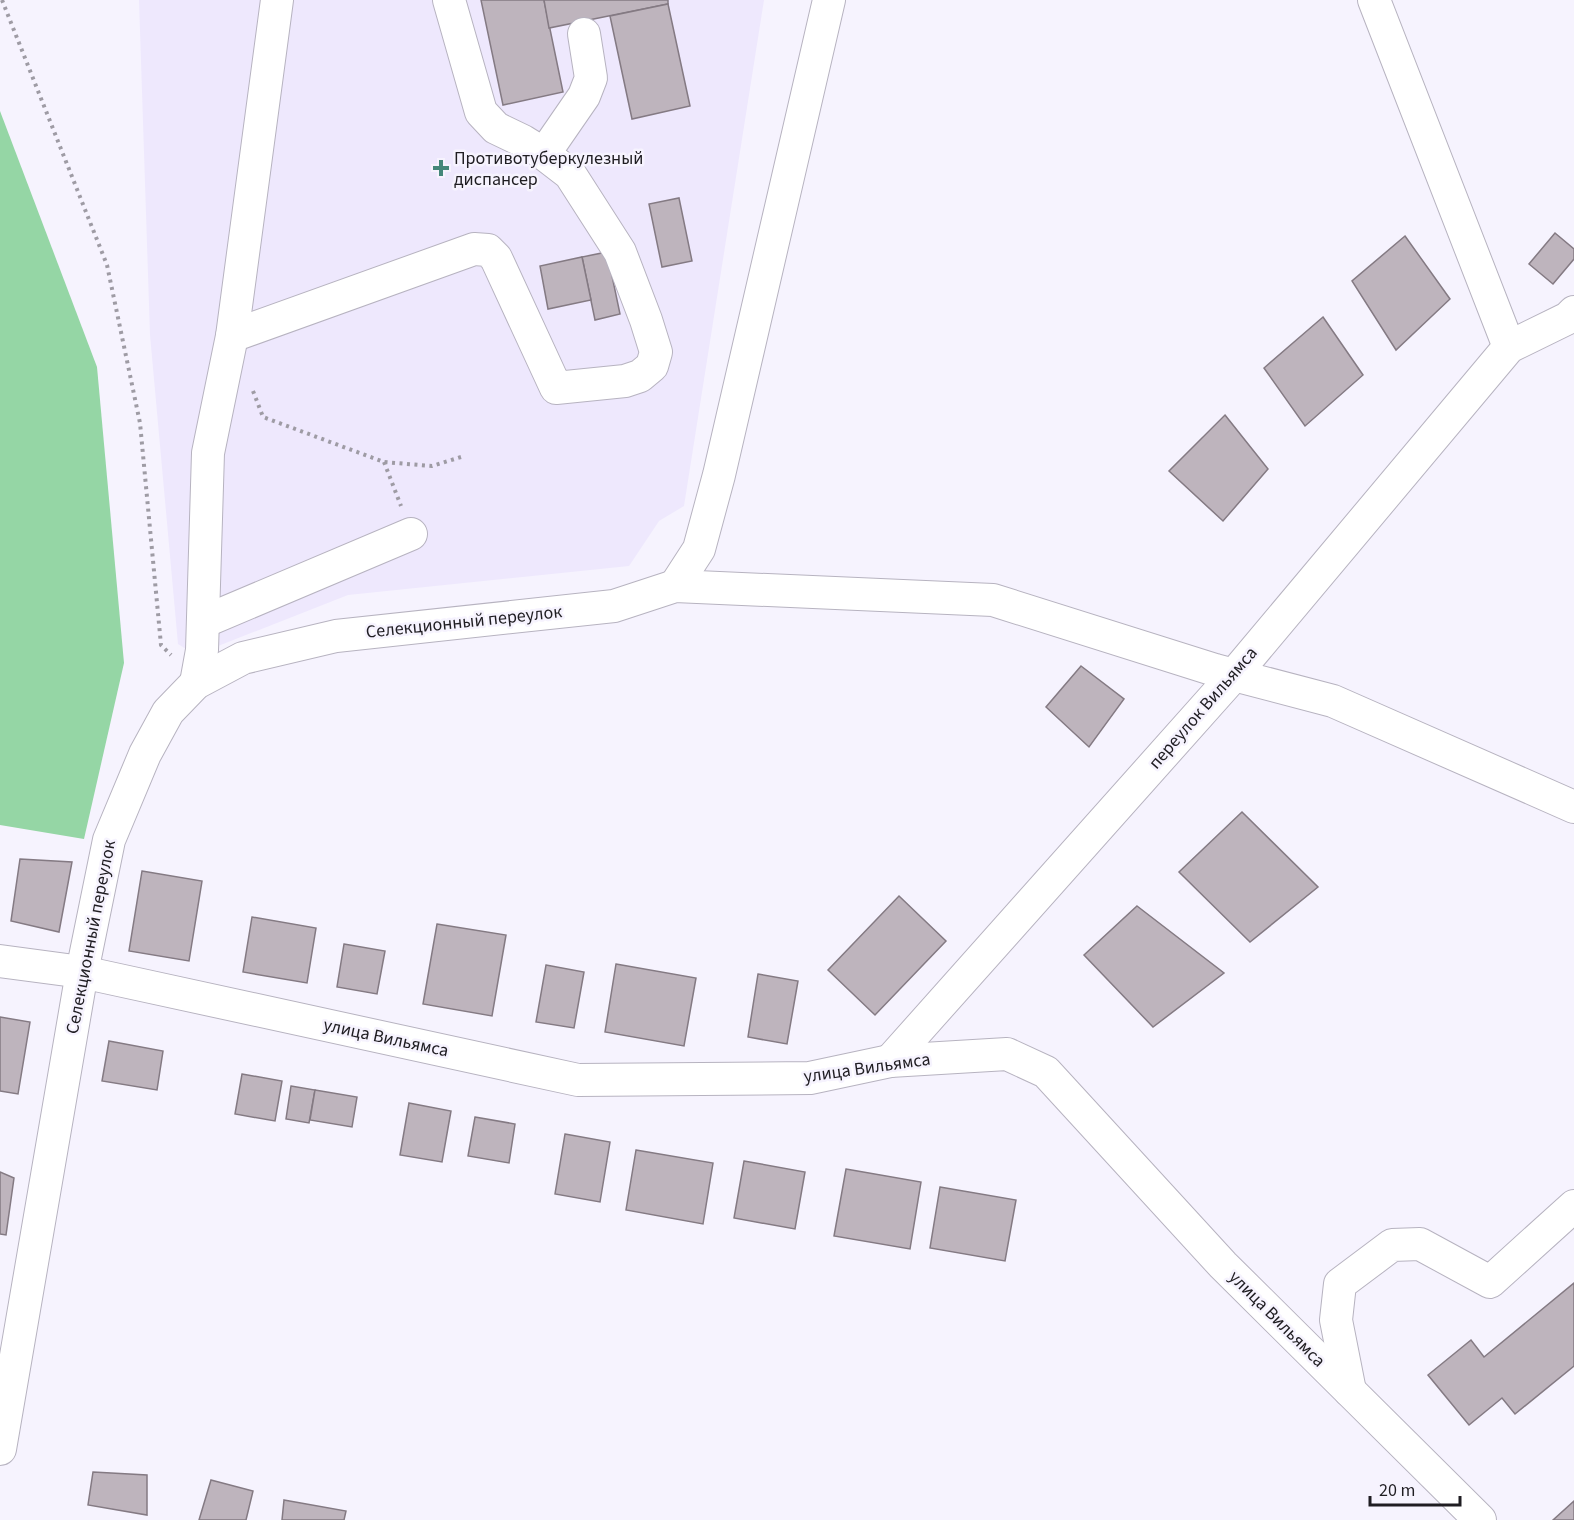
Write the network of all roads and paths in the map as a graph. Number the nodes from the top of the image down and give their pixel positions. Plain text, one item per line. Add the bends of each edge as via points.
1 (2, 0) edge
2 (277, 0) edge
3 (449, 0) edge
4 (829, 0) edge
5 (1374, 0) edge
6 (584, 34) dead end
7 (544, 154) junction
8 (1574, 312) edge
9 (232, 336) junction
10 (1509, 347) junction
11 (251, 387) dead end
12 (461, 457) dead end
13 (384, 462) junction
14 (411, 534) joint
15 (675, 586) junction
16 (203, 622) junction
17 (1234, 675) junction
18 (196, 682) junction
19 (1574, 807) edge
20 (0, 961) edge
21 (82, 972) junction
22 (890, 1061) junction
23 (1574, 1206) edge
24 (1350, 1391) junction
25 (0, 1449) edge
26 (1480, 1520) edge

1 - 18 path via 107,265 140,423 161,645
2 - 9 street
3 - 7 street via 481,112 496,128
4 - 15 street via 716,486 699,549
5 - 10 street
6 - 7 street via 591,78 584,96
7 - 9 street via 570,174 620,252 656,352 652,366 640,376 556,388 496,258 488,250 474,249
8 - 10 street
9 - 16 street via 208,453
10 - 17 street, переулок Вильямса
11 - 13 path via 263,417
12 - 13 path via 432,466
13 - 14 path
14 - 16 street
15 - 17 street via 993,600
15 - 18 street, Селекционный переулок via 614,606 336,636 243,658
16 - 18 street
17 - 19 street via 1333,701
17 - 22 street, переулок Вильямса
18 - 21 street, Селекционный переулок via 168,712 145,753 109,840
20 - 21 street, улица Вильямса
21 - 22 street, улица Вильямса via 578,1080 810,1078
21 - 25 street, Селекционный переулок
22 - 24 street, улица Вильямса via 1007,1054 1046,1072 1224,1265
23 - 24 street via 1490,1282 1420,1244 1392,1245 1340,1284 1336,1320
24 - 26 street, улица Вильямса

